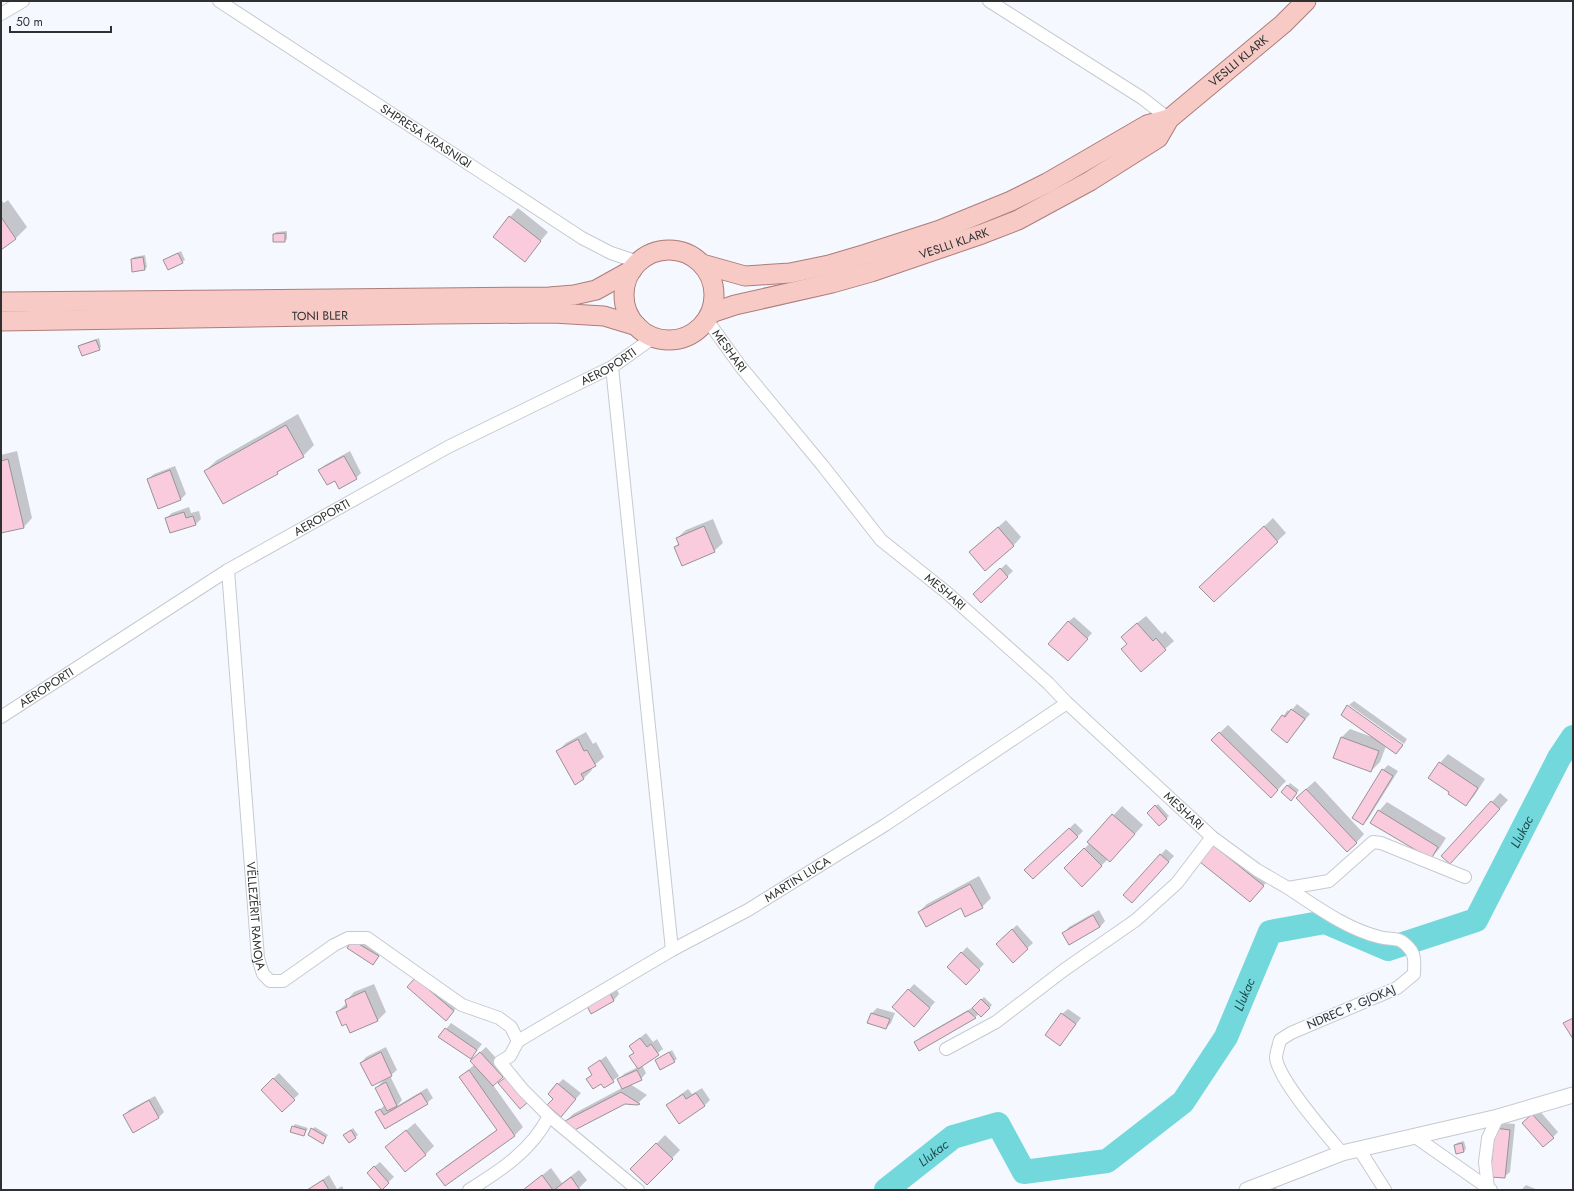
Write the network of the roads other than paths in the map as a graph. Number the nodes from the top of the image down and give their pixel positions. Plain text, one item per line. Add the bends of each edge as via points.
1 (23, 1) edge
2 (219, 1) edge
3 (989, 1) edge
4 (1306, 1) edge
5 (1, 14) edge
6 (1169, 119) junction
7 (702, 264) junction
8 (635, 266) junction
9 (1, 302) edge
10 (709, 316) junction
11 (1, 321) edge
12 (637, 326) junction
13 (654, 337) junction
14 (612, 367) junction
15 (228, 570) junction
16 (1067, 703) junction
17 (1, 716) edge
18 (1212, 837) junction
19 (1465, 877) dead end
20 (1288, 888) junction
21 (672, 950) junction
22 (518, 1041) junction
23 (946, 1049) dead end
24 (1573, 1095) edge
25 (549, 1116) junction
26 (1498, 1117) junction
27 (1414, 1136) junction
28 (1359, 1149) junction
29 (1342, 1153) junction
30 (1490, 1189) edge
31 (469, 1190) edge
32 (638, 1190) edge
33 (1247, 1190) edge
34 (1385, 1190) edge

1 - 5 street
2 - 8 street, SHPRESA KRASNIQI via 582,238
3 - 6 street via 1142,98
4 - 6 main road, VESLLI KLARK via 1283,24
6 - 7 main road, VESLLI KLARK via 1147,125 1047,184 1011,201 940,230 866,254 790,273 745,276
6 - 10 main road, VESLLI KLARK via 1158,138 1090,181 1018,220 871,272 734,305
7 - 8 main road via 685,253 665,250 646,256
7 - 10 main road via 712,281 714,291
8 - 9 main road, TONI BLER via 596,290 574,295
8 - 12 main road via 627,279 625,299 627,309
10 - 13 main road via 683,338 669,340
10 - 16 street, MESHARI via 741,367 882,540 946,592
11 - 12 main road, TONI BLER via 553,313 604,316
12 - 13 main road
13 - 14 street, AEROPORTI
14 - 15 street, AEROPORTI via 448,447
14 - 21 street
15 - 17 street, AEROPORTI
15 - 22 street, VËLLEZËRIT RAMOJA via 258,958 264,974 270,981 283,981 334,945 348,938 366,938 462,1005 499,1018 511,1027
16 - 18 street, MESHARI
16 - 21 street, MARTIN LUCA via 878,829 748,910
18 - 20 street, MESHARI via 1257,870
18 - 23 street, MESHARI via 1177,883 1136,920 996,1022
19 - 20 street via 1373,842 1329,881
20 - 29 street, NDREC P. GJOKAJ via 1358,930 1381,938 1399,939 1411,949 1415,960 1414,974 1397,988 1280,1040 1276,1058 1284,1077
21 - 22 street, MARTIN LUCA
22 - 25 street via 510,1056 500,1062
24 - 26 street
25 - 31 street via 534,1141 495,1174
25 - 32 street
26 - 27 street
26 - 30 street via 1488,1138 1485,1162
27 - 28 street
27 - 30 street
28 - 29 street
28 - 34 street
29 - 33 street

